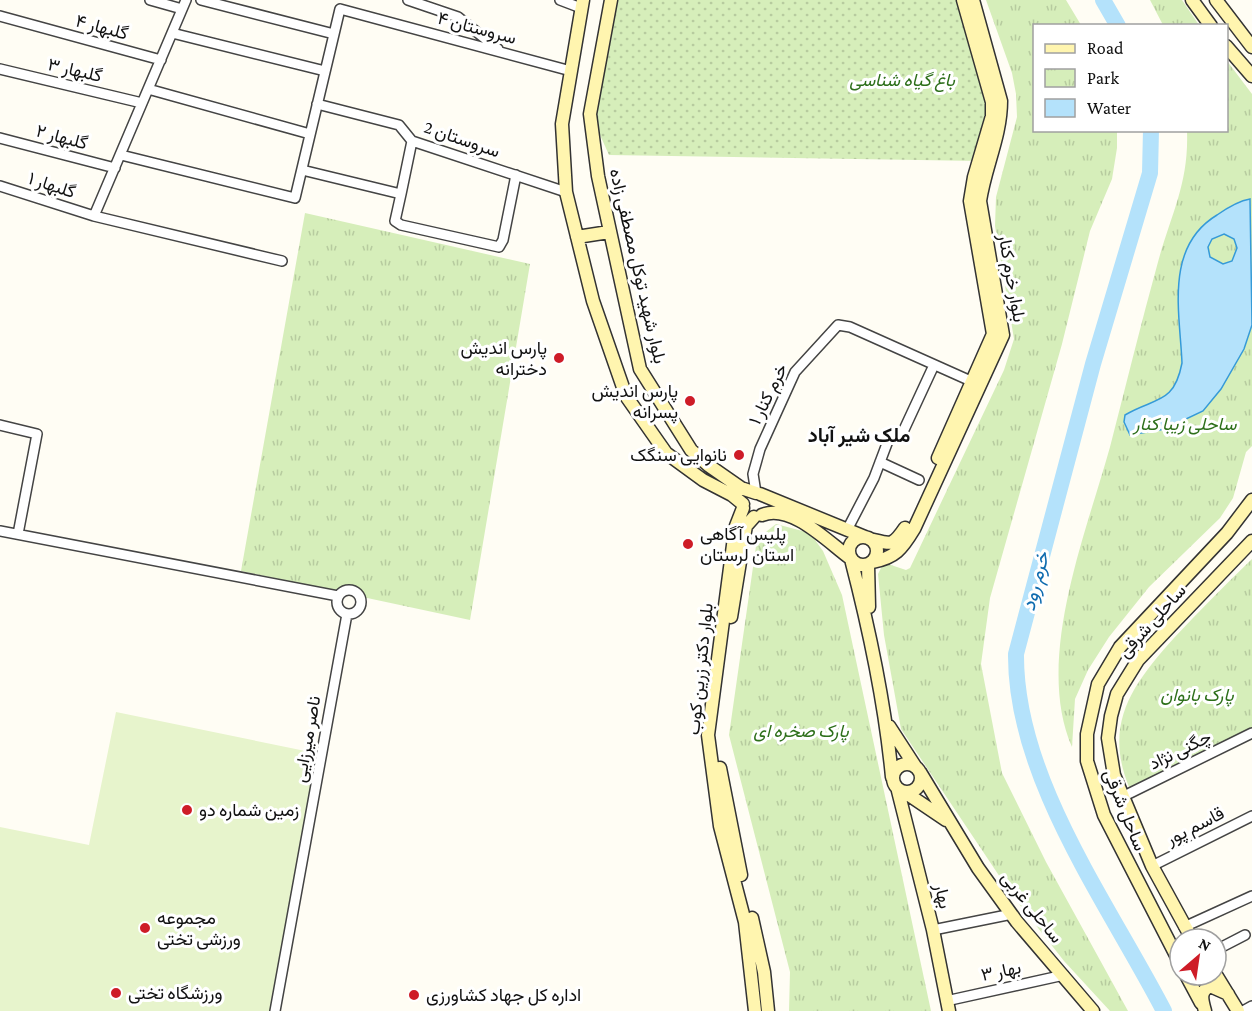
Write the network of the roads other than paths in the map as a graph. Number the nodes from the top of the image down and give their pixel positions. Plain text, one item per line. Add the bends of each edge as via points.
1 (150, 0) edge
2 (201, 0) edge
3 (408, 0) edge
4 (560, 0) edge
5 (610, 0) edge
6 (963, 0) edge
7 (973, 0) edge
8 (1192, 0) edge
9 (1216, 0) edge
10 (184, 4) edge
11 (582, 4) edge
12 (0, 16) edge
13 (1210, 24) edge
14 (172, 33) junction
15 (334, 34) junction
16 (1228, 47) edge
17 (1252, 47) edge
18 (502, 52) junction
19 (161, 60) junction
20 (0, 69) edge
21 (571, 70) junction
22 (325, 71) junction
23 (1252, 76) edge
24 (148, 89) junction
25 (142, 103) junction
26 (317, 104) junction
27 (310, 134) junction
28 (0, 138) edge
29 (412, 141) junction
30 (121, 155) junction
31 (116, 168) junction
32 (302, 170) junction
33 (516, 175) junction
34 (0, 186) edge
35 (566, 192) junction
36 (401, 194) junction
37 (94, 216) junction
38 (609, 232) junction
39 (578, 237) junction
40 (282, 261) dead end
41 (934, 365) junction
42 (973, 382) junction
43 (0, 425) edge
44 (880, 462) junction
45 (919, 480) dead end
46 (758, 494) junction
47 (1252, 500) edge
48 (743, 506) junction
49 (758, 516) junction
50 (847, 530) junction
51 (0, 531) edge
52 (18, 534) junction
53 (867, 538) junction
54 (1252, 541) edge
55 (851, 559) junction
56 (870, 564) junction
57 (338, 596) junction
58 (347, 614) junction
59 (869, 629) junction
60 (888, 725) junction
61 (1252, 733) edge
62 (918, 769) junction
63 (892, 777) junction
64 (902, 792) junction
65 (1122, 797) junction
66 (936, 813) junction
67 (1252, 816) edge
68 (950, 822) junction
69 (909, 826) junction
70 (1152, 866) junction
71 (1252, 896) edge
72 (1012, 914) junction
73 (1184, 927) joint
74 (933, 930) junction
75 (1245, 935) dead end
76 (1168, 940) edge
77 (1228, 944) edge
78 (1064, 975) junction
79 (1194, 987) edge
80 (1224, 987) edge
81 (1228, 994) junction
82 (947, 1006) edge
83 (1252, 1006) edge
84 (275, 1011) edge
85 (755, 1011) edge
86 (768, 1011) edge
87 (1093, 1011) edge
88 (1205, 1011) edge
89 (1238, 1011) edge
90 (1244, 1011) edge

1 - 10 street
2 - 15 street
3 - 18 street via 458,17
4 - 11 street
5 - 38 main road, بلوار شهید توکل مصطفی زاده via 590,114
6 - 42 main road, بلوار خرم کنار via 992,102 992,117 970,201 993,334
7 - 56 main road, بلوار خرم کنار via 1001,101 1001,118 980,201 1003,335 914,529 898,554
8 - 13 main road
9 - 17 main road
10 - 14 street
11 - 21 main road
12 - 19 street, گلبهار ۴
14 - 19 street
14 - 22 street
15 - 18 street, سروستان ۴ via 340,9
15 - 22 street
16 - 23 main road
18 - 21 street, سروستان ۴
19 - 24 street
20 - 25 street, ۳ گلبهار
21 - 35 main road via 562,124
22 - 26 street
24 - 25 street
24 - 27 street
25 - 30 street
26 - 27 street
26 - 29 street, سروستان 2 via 399,125
27 - 32 street
28 - 31 street, گلبهار ۲
29 - 33 street, سروستان 2
29 - 36 street
30 - 31 street
30 - 32 street via 295,198
31 - 37 street
32 - 36 street
33 - 35 street, سروستان 2
33 - 36 street via 499,247 401,225 395,221
34 - 37 street, گلبهار ۱
35 - 39 main road
37 - 40 street, گلبهار ۱
38 - 39 main road
38 - 46 main road, بلوار شهید توکل مصطفی زاده via 640,369 691,450 741,488
39 - 48 main road via 593,301 626,396 666,453
41 - 42 street, خرم کنار ۱
41 - 44 street via 902,434 891,433
41 - 46 street, خرم کنار ۱ via 838,325 795,372 760,449 753,474
42 - 53 main road, بلوار خرم کنار via 908,525 890,544
43 - 52 street via 37,434
44 - 45 street
44 - 50 street
46 - 48 main road via 746,497
46 - 49 main road via 767,504
46 - 50 main road, بلوار شهید توکل مصطفی زاده
47 - 76 main road, ساحل شرقی via 1227,533 1120,647 1098,684 1087,734 1087,761 1104,815
48 - 49 main road via 747,515
48 - 85 main road, بلوار دکتر زرین کوب via 733,545 708,735 720,826 745,922
49 - 55 main road via 776,512 794,517
49 - 86 main road, بلوار دکتر زرین کوب via 746,526 716,732 733,841 764,972
50 - 53 main road, بلوار شهید توکل مصطفی زاده
51 - 52 street
52 - 57 street
53 - 55 main road via 852,542
53 - 56 main road via 877,550
54 - 65 main road, ساحلی شرقی via 1125,677 1111,716 1108,738 1113,775
55 - 56 main road via 859,565
55 - 59 main road
56 - 59 main road
57 - 58 street via 338,607
57 - 58 street via 348,589 359,595 360,606
58 - 84 street, ناصر میرزایی
59 - 60 main road
60 - 62 main road, ساحلی غربی
60 - 63 main road
61 - 65 street, چگنی نژاد
62 - 63 main road via 900,765
62 - 64 main road via 919,787
62 - 68 main road, ساحلی غربی
63 - 64 main road
64 - 66 main road
64 - 69 main road, بهار
65 - 70 main road, ساحلی شرقی
66 - 68 main road
66 - 69 main road via 917,812
67 - 70 street, قاسم پور
68 - 72 main road, ساحلی غربی
69 - 74 main road, بهار
70 - 73 main road, ساحلی شرقی
71 - 73 street
72 - 74 street
72 - 78 main road, ساحلی غربی
74 - 82 main road, بهار
75 - 77 street
78 - 82 street, بهار ۳
78 - 87 main road, ساحلی غربی
79 - 88 main road
80 - 81 main road
81 - 88 main road via 1219,987 1205,989
81 - 89 main road
83 - 90 street

